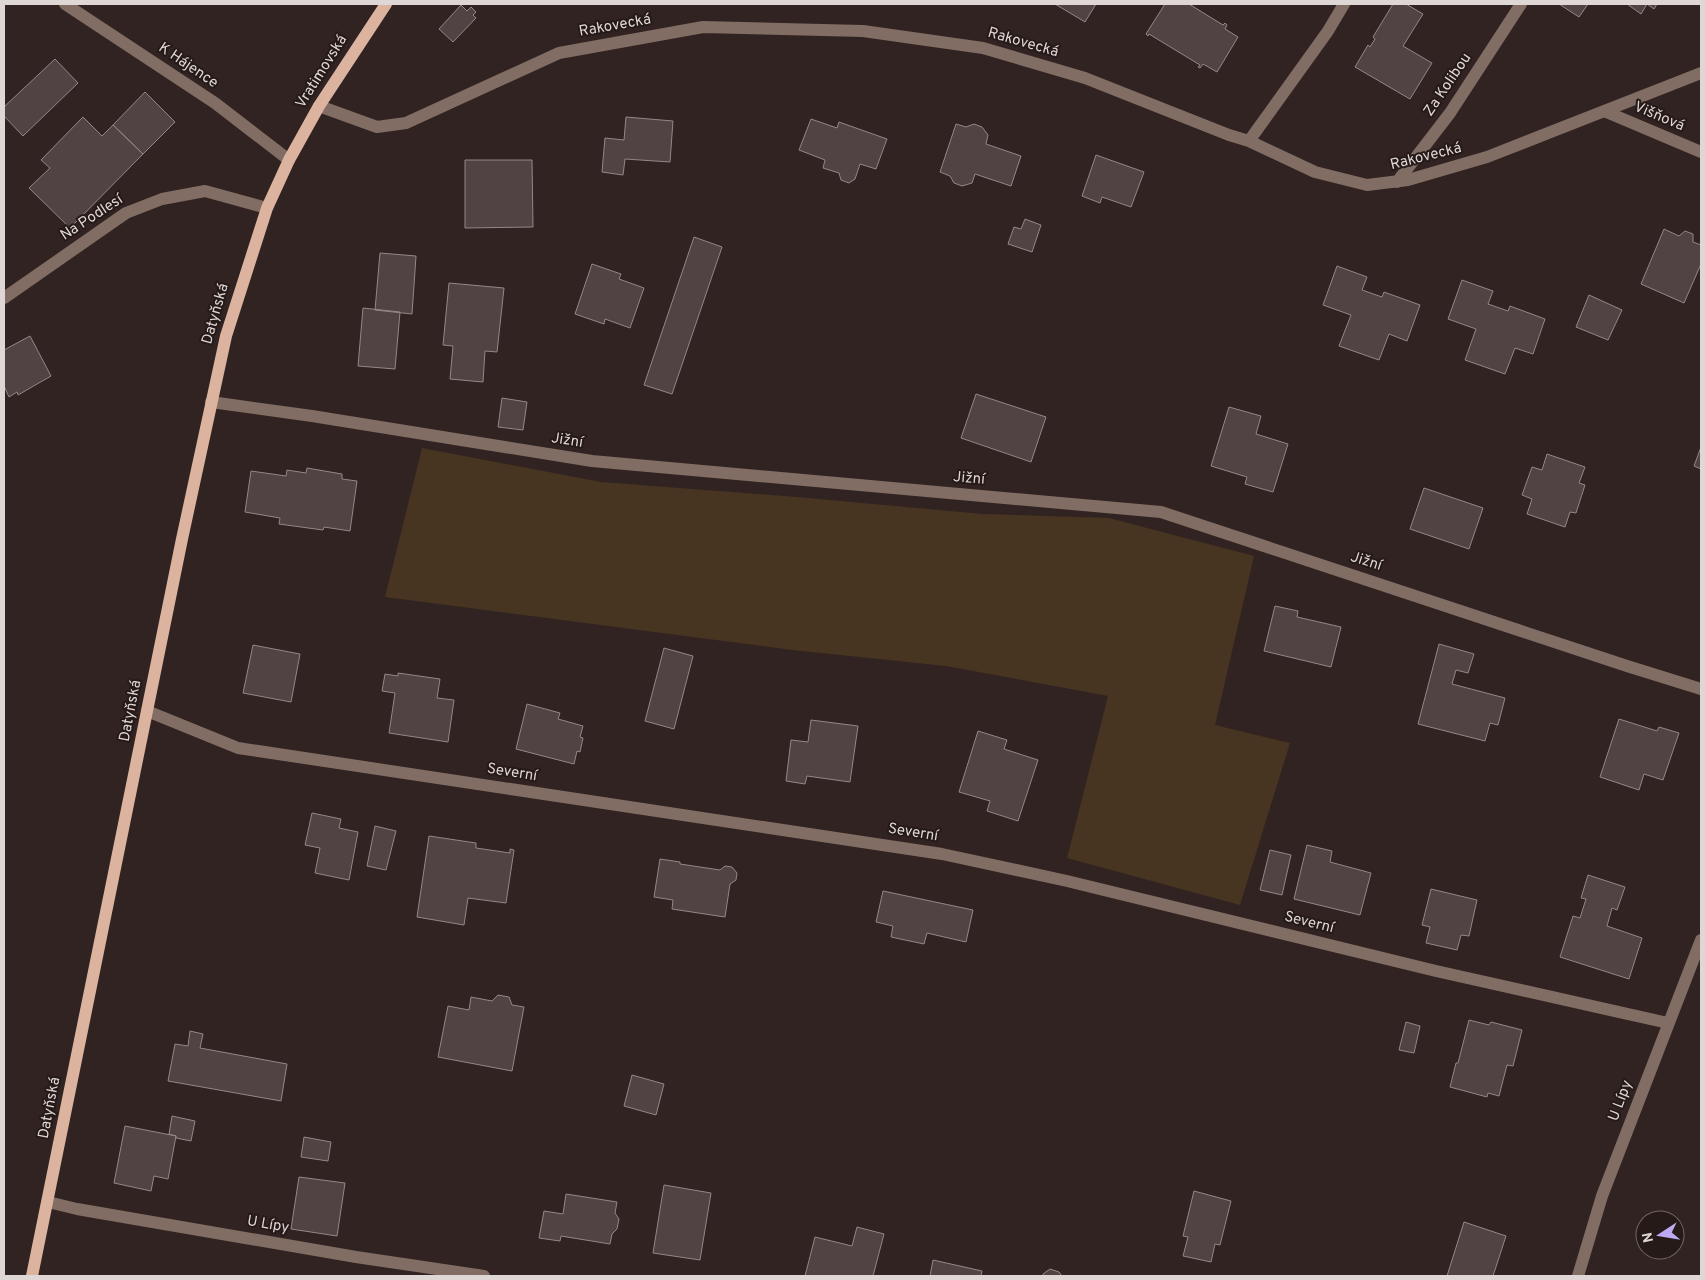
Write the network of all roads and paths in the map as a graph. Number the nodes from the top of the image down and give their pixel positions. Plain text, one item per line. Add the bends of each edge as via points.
1 (65, 4) edge
2 (386, 4) edge
3 (1344, 4) edge
4 (1522, 4) edge
5 (1701, 74) edge
6 (319, 106) junction
7 (1604, 111) junction
8 (1250, 140) junction
9 (1701, 152) edge
10 (289, 160) junction
11 (1397, 182) junction
12 (267, 208) junction
13 (4, 298) edge
14 (211, 402) junction
15 (1701, 689) edge
16 (147, 711) junction
17 (1701, 940) edge
18 (1668, 1022) junction
19 (48, 1202) junction
20 (32, 1276) edge
21 (484, 1276) edge
22 (1578, 1276) edge

1 - 10 street, K Hájence via 215,104
2 - 6 main road, Vratimovská
3 - 8 street
4 - 11 street, Za Kolibou via 1450,113
5 - 7 street, Rakovecká
6 - 8 street, Rakovecká via 377,127 406,123 560,53 703,27 863,31 983,48 1085,78 1229,136
6 - 10 main road, Vratimovská
7 - 9 street, Višňová
7 - 11 street, Rakovecká via 1487,158
8 - 11 street, Rakovecká via 1315,172 1367,185
10 - 12 main road, Datyňská
12 - 13 street, Na Podlesí via 205,192 162,198 126,213
12 - 14 main road, Datyňská via 226,336
14 - 15 street, Jižní via 592,462 1161,512
14 - 16 main road, Datyňská
16 - 18 street, Severní via 238,748 942,854 1436,971
16 - 19 main road, Datyňská
17 - 18 street, U Lípy
18 - 22 street, U Lípy via 1602,1196
19 - 20 main road, Datyňská
19 - 21 street, U Lípy via 337,1254

